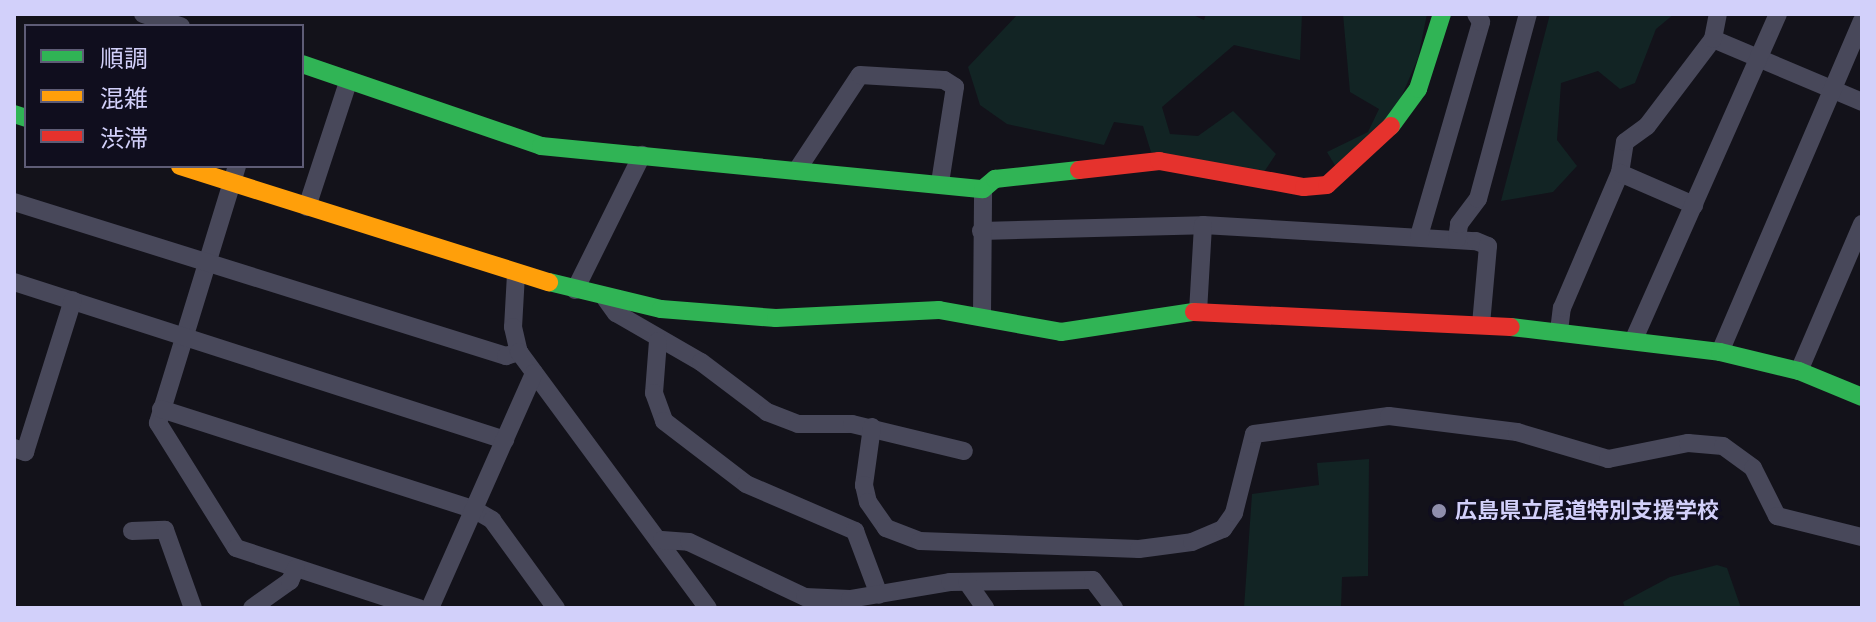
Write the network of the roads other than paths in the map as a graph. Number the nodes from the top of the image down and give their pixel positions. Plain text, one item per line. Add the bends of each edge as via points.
1 (143, 14) edge
2 (1442, 14) edge
3 (1476, 14) edge
4 (1528, 14) edge
5 (1718, 14) edge
6 (1778, 14) edge
7 (1862, 21) edge
8 (175, 24) edge
9 (1713, 39) junction
10 (1758, 58) junction
11 (304, 65) edge
12 (348, 82) junction
13 (1832, 89) junction
14 (1862, 102) edge
15 (642, 155) junction
16 (799, 167) junction
17 (194, 168) edge
18 (1620, 173) junction
19 (234, 174) edge
20 (940, 183) junction
21 (983, 189) junction
22 (14, 202) edge
23 (1694, 205) junction
24 (307, 207) junction
25 (1862, 224) edge
26 (1203, 225) junction
27 (981, 231) junction
28 (1419, 236) junction
29 (1457, 239) junction
30 (209, 259) junction
31 (516, 274) junction
32 (14, 282) edge
33 (575, 290) junction
34 (605, 298) junction
35 (73, 300) junction
36 (1198, 312) junction
37 (982, 315) junction
38 (1481, 325) junction
39 (1559, 331) junction
40 (184, 334) junction
41 (1634, 339) junction
42 (658, 341) junction
43 (519, 352) junction
44 (1720, 352) junction
45 (1799, 371) junction
46 (534, 373) junction
47 (1862, 397) edge
48 (161, 409) junction
49 (872, 427) junction
50 (505, 440) junction
51 (14, 448) edge
52 (964, 451) dead end
53 (475, 510) junction
54 (132, 531) dead end
55 (1862, 537) edge
56 (662, 540) junction
57 (296, 568) junction
58 (967, 582) junction
59 (879, 595) junction
60 (853, 603) edge
61 (193, 608) edge
62 (252, 608) edge
63 (419, 608) edge
64 (430, 608) edge
65 (556, 608) edge
66 (708, 608) edge
67 (985, 608) edge
68 (1114, 608) edge

1 - 8 street
2 - 21 street via 1413,99 1378,144 1327,185 1281,187 1159,161 995,179
3 - 28 street via 1481,22
4 - 29 street via 1478,199 1459,224
5 - 9 street
6 - 10 street
7 - 13 street
9 - 10 street
9 - 18 street via 1647,126 1625,142
10 - 13 street
10 - 23 street
11 - 12 street
12 - 15 street via 541,146
12 - 24 street
13 - 14 street
13 - 44 street
15 - 16 street
15 - 33 street
16 - 20 street
16 - 20 street via 860,75 944,80 955,87
17 - 19 street
18 - 23 street
18 - 39 street via 1562,308
19 - 24 street
19 - 30 street
20 - 21 street
21 - 27 street
22 - 30 street
23 - 41 street
24 - 31 street
25 - 45 street
26 - 27 street
26 - 28 street
26 - 36 street
27 - 37 street
28 - 29 street
29 - 38 street via 1488,246
30 - 40 street
30 - 43 street via 506,356
31 - 33 street
31 - 43 street via 513,327
32 - 35 street
33 - 34 street
34 - 37 street via 763,318 939,310
34 - 42 street
35 - 40 street
35 - 51 street via 25,452
36 - 37 street via 1154,312 1061,332
36 - 38 street
38 - 39 street
39 - 41 street
40 - 48 street
40 - 50 street
41 - 44 street
42 - 49 street via 701,362 746,401 787,420
42 - 59 street via 654,393 664,421 746,484 855,531
43 - 46 street
44 - 45 street
45 - 47 street
46 - 50 street
46 - 56 street
48 - 53 street
48 - 57 street via 158,423 236,548
49 - 52 street
49 - 55 street via 864,485 868,502 886,528 920,541 1139,549 1192,542 1223,529 1234,513 1254,434 1389,416 1517,432 1608,459 1688,443 1723,446 1753,468 1777,516
50 - 53 street
53 - 64 street
53 - 65 street via 492,520
54 - 61 street via 165,530
56 - 60 street via 704,549 786,593
56 - 66 street
57 - 62 street via 290,581
57 - 63 street
58 - 59 street
58 - 67 street
58 - 68 street via 1093,580
59 - 60 street

